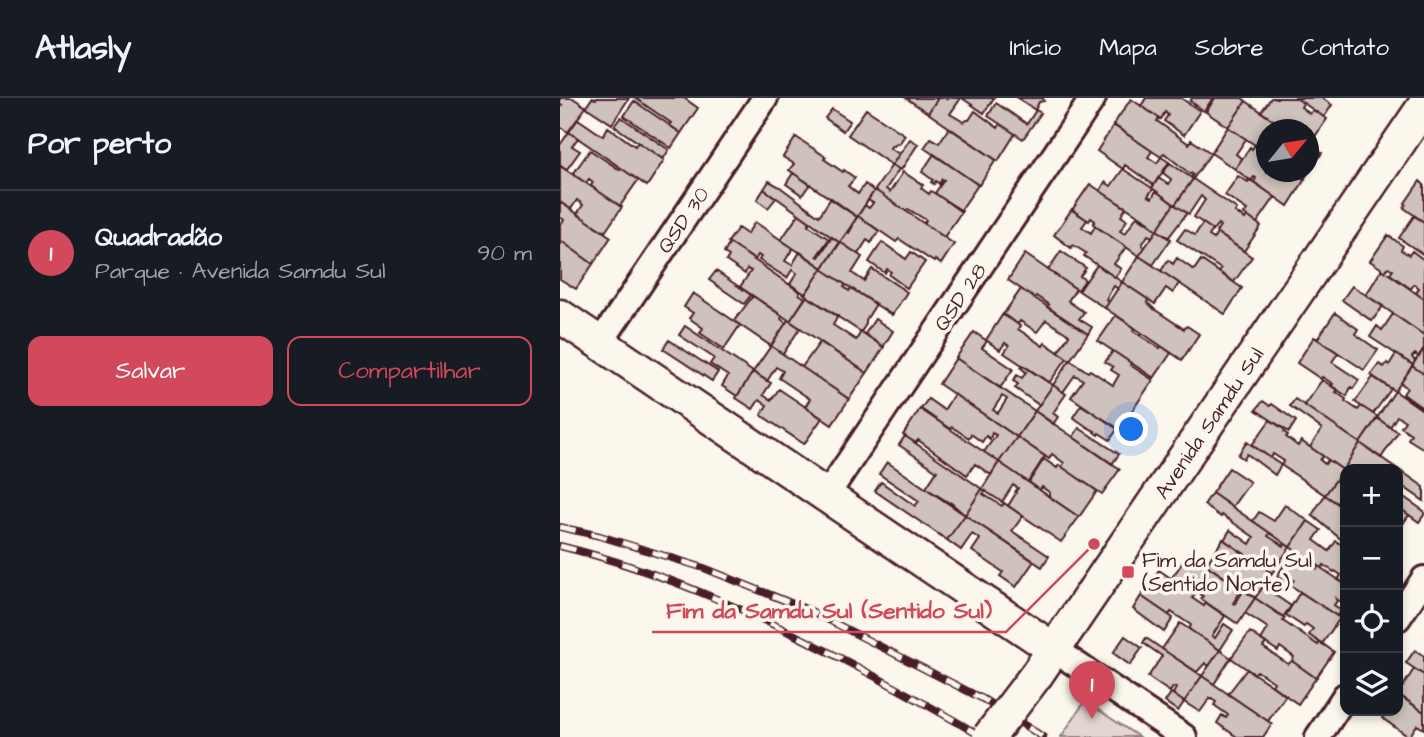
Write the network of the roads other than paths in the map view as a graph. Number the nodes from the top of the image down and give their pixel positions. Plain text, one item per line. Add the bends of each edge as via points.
1 (765, 98) edge
2 (1093, 98) edge
3 (1424, 106) edge
4 (560, 316) edge
5 (600, 343) junction
6 (826, 496) junction
7 (1424, 579) edge
8 (1403, 610) edge
9 (1046, 662) junction
10 (1340, 704) edge
11 (989, 737) edge
12 (1184, 737) edge
13 (1318, 737) edge

1 - 5 street, QSD 30
2 - 6 street, QSD 28
3 - 9 street, Avenida Samdu Sul
4 - 5 street
5 - 6 street
6 - 9 street
7 - 8 street
9 - 11 street, Avenida Samdu Sul, bridge
9 - 12 street
10 - 13 street

